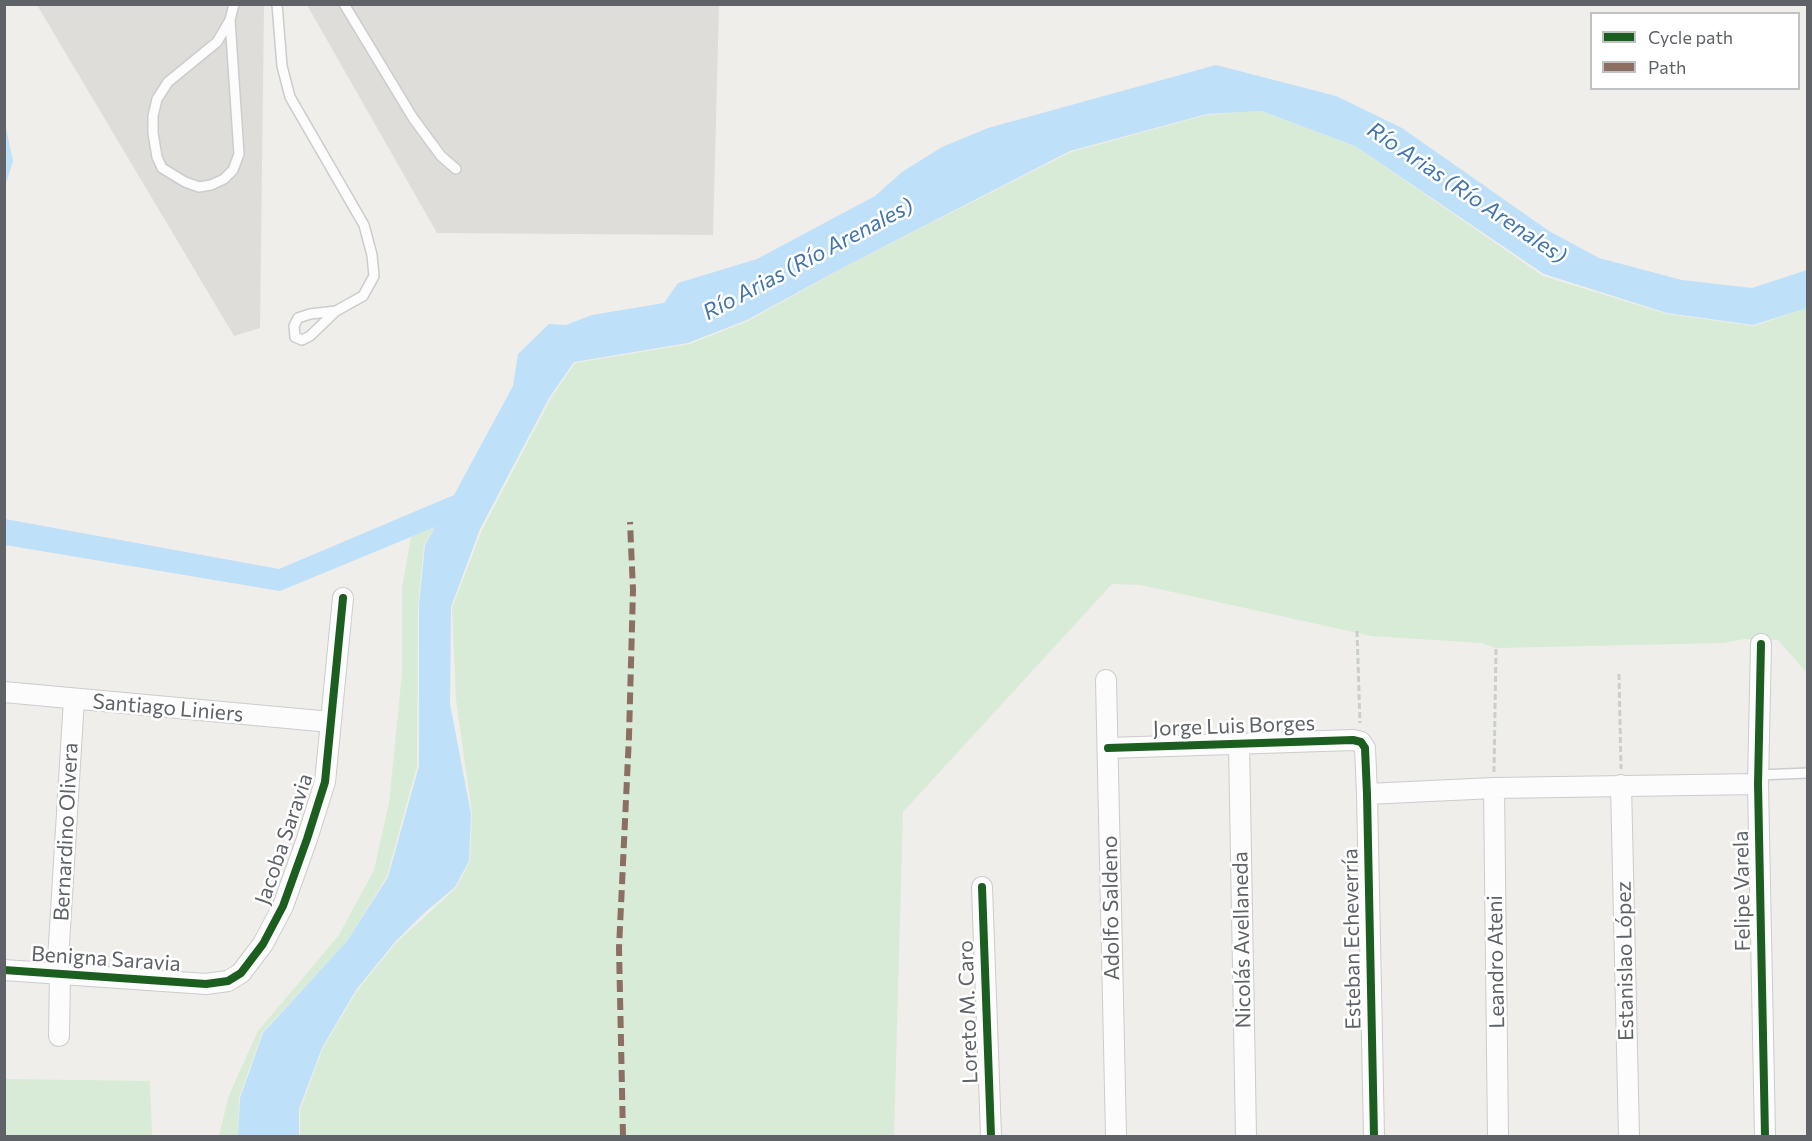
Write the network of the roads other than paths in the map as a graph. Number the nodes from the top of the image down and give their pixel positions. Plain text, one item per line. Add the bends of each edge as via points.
1 (234, 4) edge
2 (277, 4) edge
3 (344, 4) edge
4 (230, 20) junction
5 (456, 169) dead end
6 (336, 311) dead end
7 (343, 598) dead end
8 (1761, 644) dead end
9 (1107, 680) dead end
10 (4, 692) edge
11 (74, 699) junction
12 (331, 722) junction
13 (1361, 742) joint
14 (1239, 743) junction
15 (1108, 748) junction
16 (1808, 773) edge
17 (1758, 779) junction
18 (1621, 785) junction
19 (1494, 788) junction
20 (1367, 794) junction
21 (982, 886) dead end
22 (4, 970) edge
23 (60, 974) junction
24 (206, 984) joint
25 (59, 1036) dead end
26 (991, 1137) edge
27 (1116, 1137) edge
28 (1246, 1137) edge
29 (1374, 1137) edge
30 (1498, 1137) edge
31 (1629, 1137) edge
32 (1765, 1137) edge

1 - 4 lane
2 - 6 lane via 282,66 290,97 364,225 372,255 374,276 363,296
3 - 5 lane via 412,118
4 - 4 lane via 217,42 168,82 157,99 153,116 157,158 162,168 199,186 224,179 233,170 239,154
7 - 12 street, Jacoba Saravia
8 - 17 street, Felipe Varela
9 - 15 street, Adolfo Saldeno
10 - 11 street, Santiago Liniers
11 - 12 street, Santiago Liniers
11 - 23 street, Bernardino Olivera
12 - 24 street, Jacoba Saravia via 325,782 283,906 263,944 241,973 228,981
13 - 14 street, Jorge Luis Borges
13 - 20 street, Esteban Echeverría via 1365,748
14 - 15 street, Jorge Luis Borges
14 - 28 street, Nicolás Avellaneda
15 - 27 street, Adolfo Saldeno
16 - 17 lane
17 - 18 street
17 - 32 street, Felipe Varela
18 - 19 street
18 - 31 street, Estanislao López
19 - 20 street
19 - 30 street, Leandro Ateni
20 - 29 street, Esteban Echeverría
21 - 26 street, Loreto M. Caro
22 - 23 street, Benigna Saravia
23 - 24 street, Benigna Saravia
23 - 25 street, Bernardino Olivera

